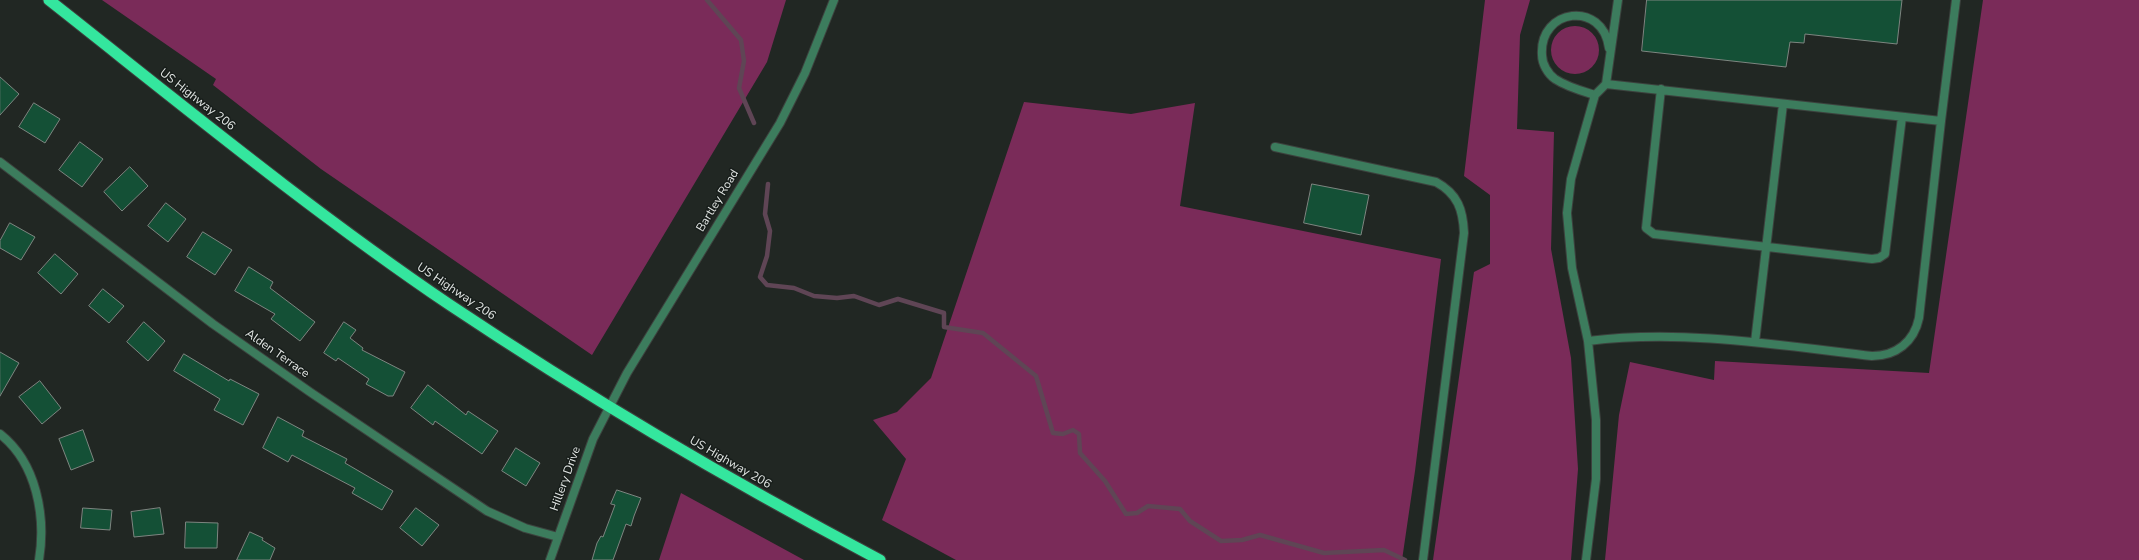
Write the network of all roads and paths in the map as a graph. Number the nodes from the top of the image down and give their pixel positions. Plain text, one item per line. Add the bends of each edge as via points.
1 (49, 0) edge
2 (834, 0) edge
3 (1618, 0) edge
4 (1956, 0) edge
5 (1610, 52) junction
6 (1606, 84) junction
7 (1661, 89) junction
8 (1595, 95) junction
9 (1783, 104) junction
10 (1902, 117) junction
11 (1941, 121) junction
12 (1275, 147) dead end
13 (0, 162) edge
14 (1767, 247) junction
15 (1588, 341) junction
16 (1755, 342) junction
17 (609, 408) junction
18 (0, 434) edge
19 (558, 538) junction
20 (39, 559) edge
21 (48, 560) edge
22 (550, 560) edge
23 (880, 560) edge
24 (1423, 560) edge
25 (1586, 560) edge

1 - 17 highway, US Highway 206 via 232,145 375,252 456,309
2 - 17 street, Bartley Road via 805,73 780,123 627,373
3 - 5 street
4 - 11 street
5 - 6 street
5 - 8 street via 1603,29 1593,21 1580,16 1566,17 1554,22 1543,40 1542,58 1550,73 1572,87
6 - 7 street
6 - 8 street
7 - 9 street
7 - 14 street via 1646,228 1654,234
8 - 15 street via 1571,179 1567,213 1572,268
9 - 10 street
9 - 14 street
10 - 11 street
10 - 14 street via 1884,254 1872,259
11 - 16 street via 1919,318 1909,341 1897,351 1881,356
12 - 24 street via 1436,182 1450,191 1461,208 1464,233
13 - 19 street, Alden Terrace via 213,324 487,511 524,528
14 - 16 street
15 - 16 street via 1617,337
15 - 25 street via 1596,420 1596,457
17 - 19 street, Hillery Drive via 594,439
17 - 23 highway, US Highway 206 via 750,490
18 - 20 street via 22,460 36,491 42,520
19 - 22 street, Hillery Drive
20 - 21 street

